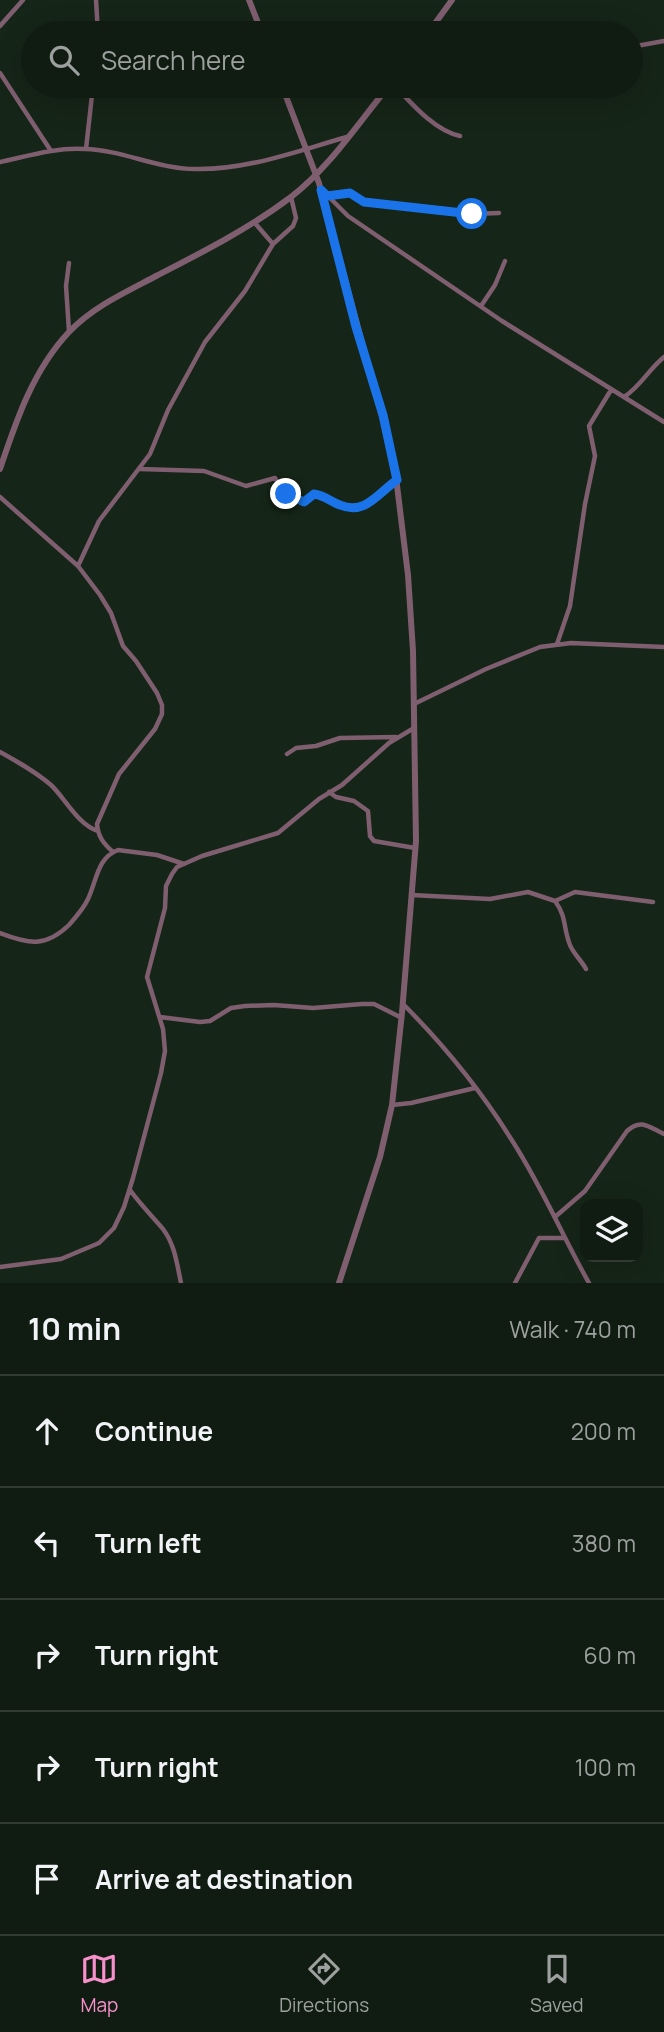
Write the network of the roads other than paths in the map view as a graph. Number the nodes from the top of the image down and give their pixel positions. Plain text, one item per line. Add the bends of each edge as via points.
1 (23, 0) edge
2 (96, 0) edge
3 (249, 0) edge
4 (452, 0) edge
5 (98, 21) edge
6 (257, 21) edge
7 (437, 21) edge
8 (0, 26) edge
9 (664, 41) edge
10 (643, 45) edge
11 (0, 73) edge
12 (92, 98) edge
13 (287, 98) edge
14 (379, 98) edge
15 (408, 98) edge
16 (460, 136) dead end
17 (347, 137) junction
18 (306, 148) junction
19 (86, 149) junction
20 (51, 151) junction
21 (0, 162) edge
22 (316, 176) junction
23 (321, 190) junction
24 (327, 196) junction
25 (291, 197) junction
26 (499, 213) dead end
27 (254, 222) junction
28 (273, 244) junction
29 (505, 261) dead end
30 (69, 264) dead end
31 (481, 306) junction
32 (69, 332) junction
33 (664, 357) edge
34 (611, 390) junction
35 (624, 397) junction
36 (664, 422) edge
37 (0, 469) edge
38 (140, 469) junction
39 (397, 480) junction
40 (0, 497) edge
41 (78, 566) junction
42 (557, 643) junction
43 (664, 647) edge
44 (413, 704) junction
45 (415, 727) junction
46 (397, 737) junction
47 (0, 752) edge
48 (287, 754) dead end
49 (329, 792) junction
50 (97, 831) junction
51 (103, 843) junction
52 (416, 848) junction
53 (113, 852) junction
54 (104, 858) junction
55 (184, 864) junction
56 (411, 895) junction
57 (555, 901) junction
58 (653, 902) dead end
59 (0, 933) edge
60 (586, 968) dead end
61 (403, 1004) junction
62 (160, 1017) junction
63 (402, 1018) junction
64 (475, 1088) junction
65 (392, 1105) junction
66 (664, 1135) edge
67 (129, 1189) junction
68 (555, 1217) junction
69 (565, 1238) junction
70 (0, 1267) edge
71 (181, 1283) edge
72 (339, 1283) edge
73 (514, 1283) edge
74 (589, 1283) edge

1 - 8 street
2 - 5 street
3 - 6 street
4 - 7 street
9 - 10 street
11 - 20 street
12 - 19 street
13 - 18 street
14 - 17 street
15 - 16 street via 439,127
17 - 18 street
17 - 22 street
18 - 19 street via 230,168 192,169
18 - 22 street
19 - 20 street
20 - 21 street
22 - 23 street
22 - 25 street
23 - 24 street
23 - 39 street
24 - 26 street via 350,193 364,202 384,205
24 - 31 street via 348,216
25 - 27 street
25 - 28 street via 296,218 293,226
27 - 28 street
27 - 32 street via 106,301
28 - 38 street via 245,291 205,342
29 - 31 street
30 - 32 street
31 - 34 street
32 - 37 street via 33,383
33 - 35 street
34 - 35 street
34 - 42 street via 589,426 595,456 570,606
35 - 36 street
38 - 39 street via 204,471 246,486 275,478 286,494 304,502 314,494 346,508 368,505
38 - 41 street via 99,521
39 - 44 street via 408,575
40 - 41 street
41 - 50 street via 100,594 123,646 162,705 155,729 119,774
42 - 43 street
42 - 44 street via 486,669
44 - 45 street
45 - 46 street
45 - 52 street
46 - 48 street via 340,738
46 - 49 street
47 - 50 street via 51,785 85,824
49 - 52 street via 368,811 374,841
49 - 55 street via 278,833
50 - 51 street
51 - 53 street
51 - 54 street
52 - 56 street
53 - 54 street
53 - 55 street via 137,852
54 - 59 street via 88,901 57,937 40,943
55 - 62 street via 166,886 165,908 147,977
56 - 57 street via 490,899 528,892
56 - 61 street
57 - 58 street via 575,892
57 - 60 street via 564,916 571,949
61 - 63 street
61 - 64 street
62 - 63 street via 200,1022 246,1006 374,1004
62 - 67 street via 165,1051
63 - 65 street
64 - 65 street
64 - 68 street via 513,1142
65 - 72 street
66 - 68 street via 640,1123 634,1125 584,1191
67 - 70 street via 114,1228 99,1243 61,1259
67 - 71 street via 170,1242
68 - 69 street
69 - 73 street via 539,1238
69 - 74 street

